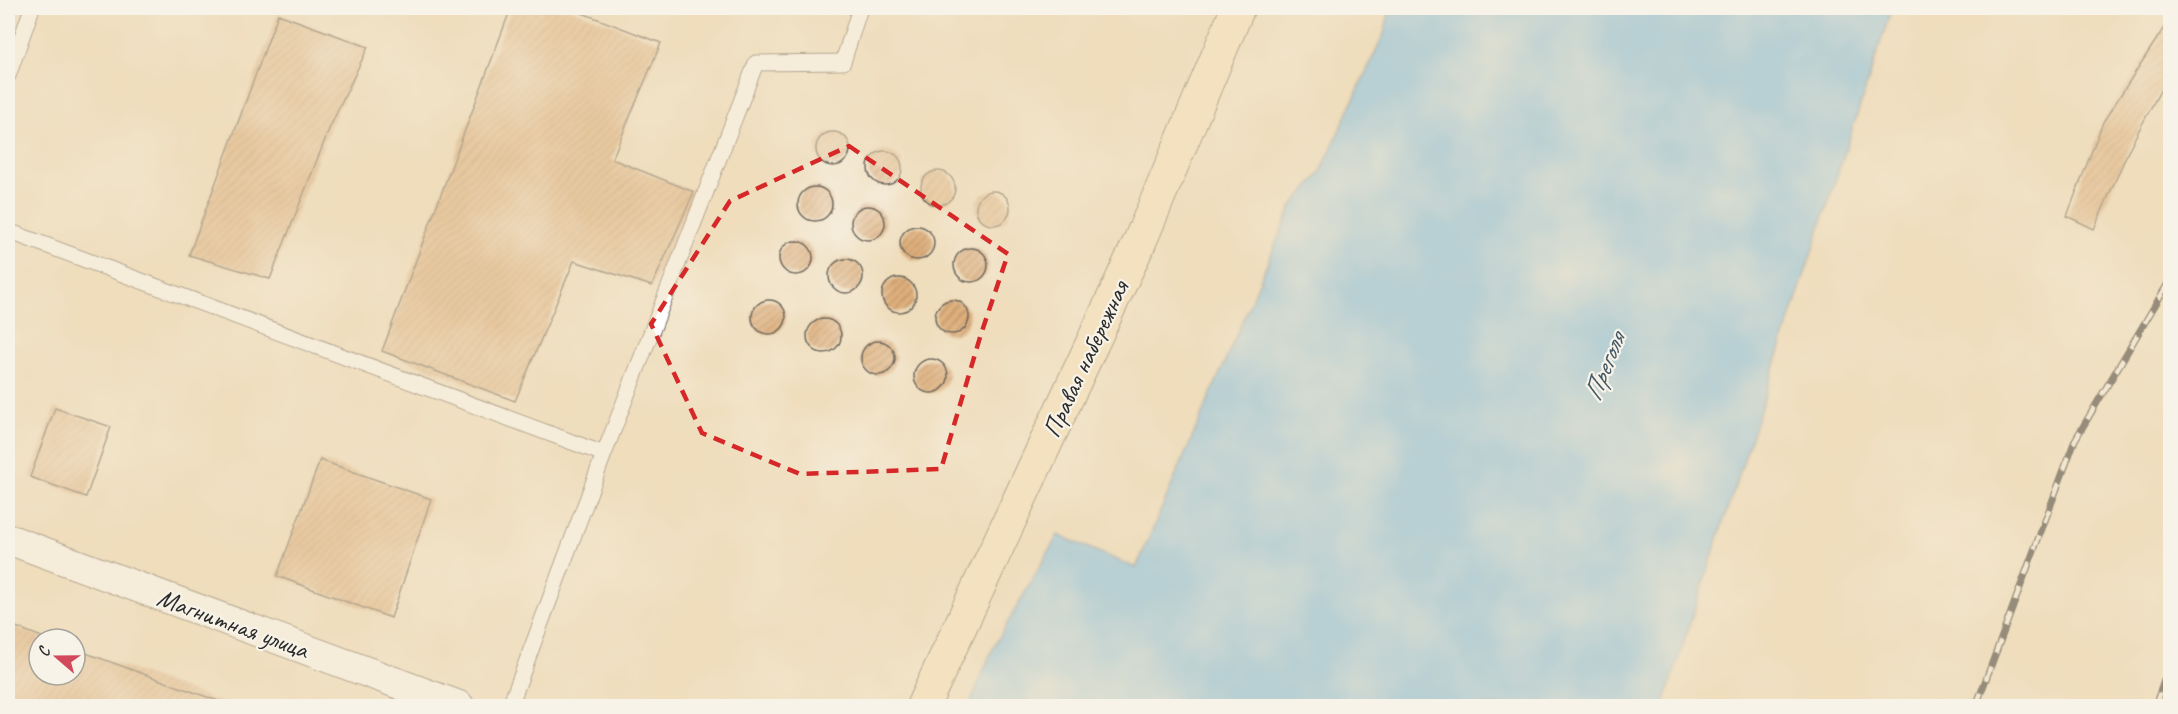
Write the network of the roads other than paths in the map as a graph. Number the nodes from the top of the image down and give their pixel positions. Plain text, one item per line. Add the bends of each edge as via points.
1 (32, 8) edge
2 (860, 8) edge
3 (1238, 8) edge
4 (8, 76) edge
5 (8, 231) edge
6 (604, 454) junction
7 (8, 539) edge
8 (459, 706) edge
9 (510, 706) edge
10 (923, 706) edge

1 - 4 lane
2 - 6 lane via 843,62 756,63
3 - 10 main road, Правая набережная via 1140,241
5 - 6 lane
6 - 9 lane
7 - 8 street, Магнитная улица

